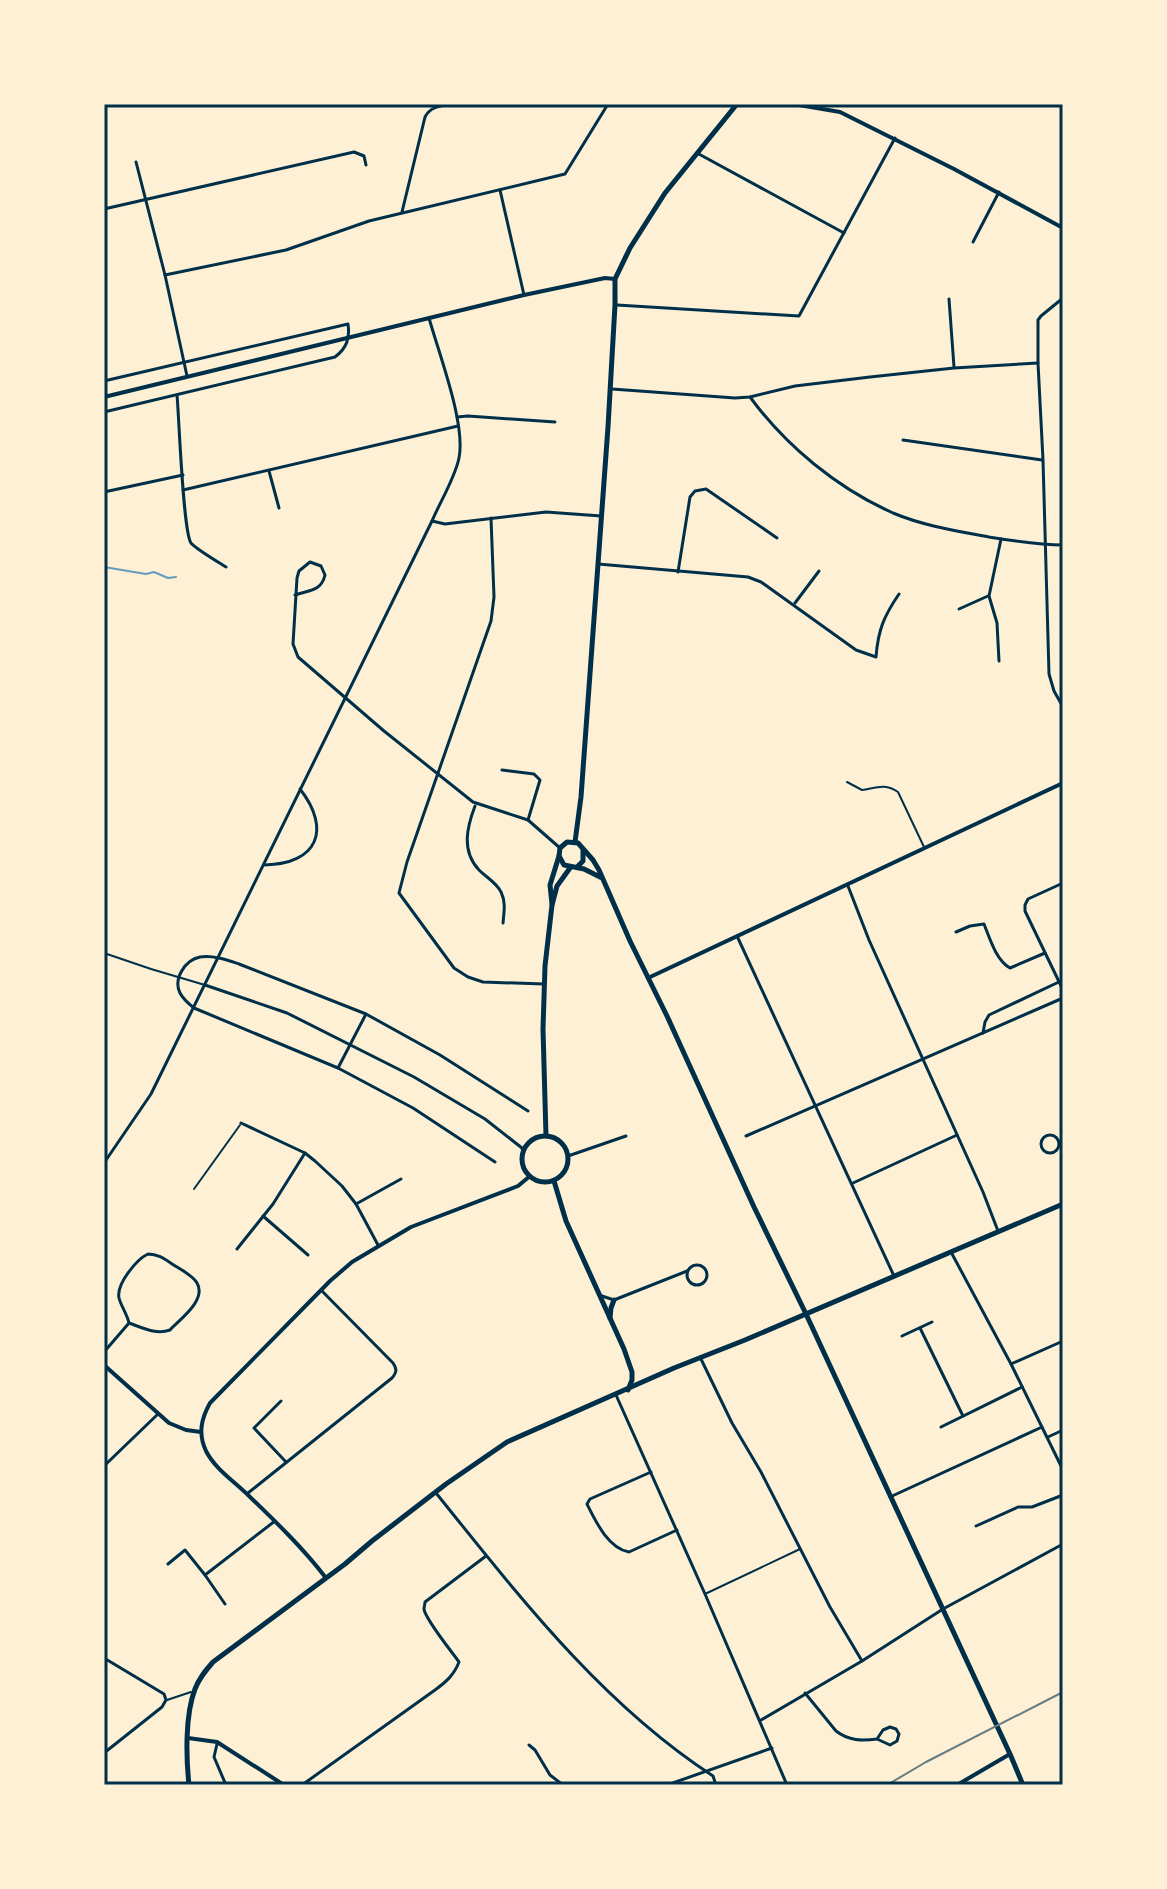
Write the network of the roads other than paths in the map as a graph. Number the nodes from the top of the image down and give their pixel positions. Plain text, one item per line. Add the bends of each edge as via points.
1 (450, 104) edge
2 (608, 104) edge
3 (737, 104) edge
4 (793, 104) edge
5 (895, 138) junction
6 (696, 153) junction
7 (136, 162) dead end
8 (366, 165) dead end
9 (500, 190) junction
10 (999, 192) junction
11 (146, 199) junction
12 (104, 209) edge
13 (402, 214) junction
14 (1063, 228) edge
15 (844, 233) junction
16 (973, 242) dead end
17 (165, 275) junction
18 (615, 279) junction
19 (524, 295) junction
20 (1063, 298) edge
21 (949, 299) dead end
22 (615, 305) junction
23 (429, 318) junction
24 (349, 338) junction
25 (183, 363) junction
26 (1038, 363) junction
27 (954, 368) junction
28 (187, 377) junction
29 (104, 381) edge
30 (610, 389) junction
31 (177, 395) junction
32 (104, 397) edge
33 (750, 397) junction
34 (104, 412) edge
35 (457, 417) junction
36 (555, 422) dead end
37 (458, 426) junction
38 (903, 440) dead end
39 (1043, 460) junction
40 (269, 471) junction
41 (183, 475) junction
42 (183, 490) junction
43 (104, 492) edge
44 (279, 508) dead end
45 (601, 516) junction
46 (491, 518) junction
47 (432, 521) junction
48 (777, 538) dead end
49 (1001, 539) junction
50 (1044, 545) junction
51 (1063, 545) edge
52 (598, 564) junction
53 (226, 567) dead end
54 (819, 571) dead end
55 (678, 572) junction
56 (899, 594) dead end
57 (295, 595) junction
58 (989, 596) junction
59 (794, 604) junction
60 (959, 609) dead end
61 (999, 661) dead end
62 (346, 697) junction
63 (1063, 707) edge
64 (502, 770) dead end
65 (438, 775) junction
66 (847, 782) dead end
67 (1063, 783) edge
68 (300, 789) junction
69 (476, 804) junction
70 (528, 820) junction
71 (575, 842) junction
72 (560, 848) junction
73 (583, 848) junction
74 (924, 848) junction
75 (559, 856) junction
76 (265, 865) junction
77 (574, 867) junction
78 (602, 878) junction
79 (847, 883) junction
80 (1063, 883) edge
81 (552, 905) junction
82 (503, 923) dead end
83 (956, 932) dead end
84 (737, 936) junction
85 (104, 953) edge
86 (1046, 953) junction
87 (219, 958) junction
88 (179, 977) junction
89 (648, 978) junction
90 (1061, 981) edge
91 (544, 984) junction
92 (205, 985) junction
93 (1063, 990) edge
94 (1063, 998) edge
95 (194, 1008) junction
96 (366, 1014) junction
97 (983, 1033) junction
98 (349, 1044) junction
99 (923, 1058) junction
100 (338, 1068) junction
101 (815, 1107) junction
102 (528, 1111) dead end
103 (241, 1123) joint
104 (957, 1135) junction
105 (546, 1136) junction
106 (626, 1136) dead end
107 (746, 1136) dead end
108 (1061, 1147) edge
109 (305, 1153) junction
110 (523, 1153) junction
111 (568, 1156) junction
112 (495, 1162) dead end
113 (104, 1163) edge
114 (530, 1176) junction
115 (401, 1179) dead end
116 (554, 1181) junction
117 (853, 1183) junction
118 (194, 1189) dead end
119 (356, 1204) junction
120 (1063, 1204) edge
121 (263, 1216) junction
122 (998, 1231) junction
123 (378, 1245) junction
124 (237, 1249) dead end
125 (951, 1252) junction
126 (308, 1255) dead end
127 (687, 1271) junction
128 (894, 1276) junction
129 (321, 1290) junction
130 (599, 1293) junction
131 (614, 1300) junction
132 (806, 1314) junction
133 (932, 1322) dead end
134 (129, 1323) junction
135 (611, 1323) junction
136 (920, 1328) junction
137 (902, 1336) dead end
138 (1063, 1341) edge
139 (104, 1352) edge
140 (700, 1357) junction
141 (1011, 1364) junction
142 (104, 1365) edge
143 (1022, 1387) junction
144 (628, 1390) junction
145 (616, 1395) junction
146 (281, 1401) dead end
147 (158, 1414) junction
148 (963, 1416) junction
149 (941, 1427) dead end
150 (1042, 1427) junction
151 (1063, 1430) edge
152 (201, 1432) junction
153 (1047, 1437) junction
154 (286, 1462) junction
155 (104, 1466) edge
156 (1063, 1470) edge
157 (651, 1472) junction
158 (247, 1493) junction
159 (436, 1493) junction
160 (1063, 1495) edge
161 (890, 1497) junction
162 (275, 1521) junction
163 (976, 1526) dead end
164 (677, 1530) junction
165 (1063, 1544) edge
166 (801, 1548) junction
167 (486, 1555) junction
168 (168, 1564) dead end
169 (205, 1575) junction
170 (326, 1578) junction
171 (705, 1594) junction
172 (225, 1604) dead end
173 (943, 1609) junction
174 (104, 1658) edge
175 (862, 1661) junction
176 (194, 1691) junction
177 (805, 1693) junction
178 (166, 1700) junction
179 (761, 1720) junction
180 (188, 1738) junction
181 (877, 1739) junction
182 (217, 1742) junction
183 (529, 1745) dead end
184 (772, 1748) junction
185 (104, 1753) edge
186 (1010, 1754) junction
187 (706, 1772) junction
188 (189, 1785) edge
189 (226, 1785) edge
190 (284, 1785) edge
191 (302, 1785) edge
192 (563, 1785) edge
193 (667, 1785) edge
194 (716, 1785) edge
195 (787, 1785) edge
196 (957, 1785) edge
197 (1023, 1785) edge

1 - 13 street via 432,108 425,117
2 - 9 street via 565,174
3 - 6 main road
4 - 5 street via 840,112
5 - 10 street
5 - 15 street
6 - 15 street
6 - 18 main road via 649,215
7 - 11 street
8 - 11 street via 364,156 354,152
9 - 13 street
9 - 19 street
10 - 14 street
10 - 16 street
11 - 12 street
11 - 17 street
13 - 17 street via 286,250
15 - 22 street via 799,316
17 - 25 street
18 - 19 street
18 - 22 main road
19 - 23 street
20 - 26 street via 1038,320
21 - 27 street
22 - 30 main road
23 - 24 street
23 - 35 street
24 - 25 street via 348,324
24 - 28 street
24 - 31 street via 335,357
25 - 28 street
25 - 29 street
26 - 27 street
26 - 39 street
27 - 33 street via 795,386
28 - 32 street
30 - 33 street
30 - 45 main road
31 - 34 street
31 - 41 street
33 - 49 street via 798,452 872,501 921,522
35 - 36 street
35 - 37 street
37 - 40 street
37 - 47 street via 458,462
38 - 39 street
39 - 50 street
40 - 42 street
40 - 44 street
41 - 42 street
41 - 43 street
42 - 53 street via 191,543
45 - 46 street via 546,512
45 - 52 main road
46 - 47 street
46 - 65 street via 493,611
47 - 62 street
48 - 55 street via 706,489 695,491
49 - 50 street
49 - 58 street
50 - 51 street
50 - 63 street via 1049,674
52 - 55 street
52 - 71 main road
54 - 59 street
55 - 59 street via 748,577
56 - 59 street via 883,618 876,657 856,650
57 - 57 street via 321,586 321,566 304,565
57 - 62 street via 294,651
58 - 60 street
58 - 61 street
62 - 65 street
62 - 68 street
64 - 70 street via 534,774 540,780
65 - 69 street
65 - 91 street via 399,893 454,968 468,977
66 - 74 street via 862,790 883,785 898,792
67 - 74 street
68 - 76 street
68 - 76 street via 315,816 312,848 297,860
69 - 70 street
69 - 82 street via 466,839 471,860 500,889
70 - 72 street
71 - 72 main road
71 - 73 main road
72 - 75 main road
73 - 77 main road via 583,861
73 - 78 main road
74 - 79 street
75 - 77 main road via 561,863
75 - 81 main road via 550,885
76 - 87 street
77 - 78 main road
77 - 81 main road via 557,886
78 - 89 main road
79 - 84 street
79 - 99 street
80 - 86 street via 1025,905
81 - 91 main road
83 - 86 street via 984,924 1001,961 1010,968
84 - 89 street
84 - 101 street
85 - 88 street
86 - 90 street
87 - 88 street via 191,960
87 - 92 street
87 - 96 street
88 - 92 street
88 - 95 street via 180,994
89 - 132 main road
90 - 93 street
90 - 97 street via 989,1015
91 - 105 main road
92 - 95 street
92 - 98 street via 287,1013
94 - 97 street
95 - 100 street
95 - 113 street via 151,1094
96 - 98 street
96 - 102 street
97 - 99 street
98 - 100 street
98 - 110 street via 485,1119
99 - 101 street
99 - 104 street
100 - 112 street via 413,1108
101 - 107 street
101 - 117 street
103 - 109 street
103 - 118 street
104 - 117 street
104 - 122 street
105 - 110 main road via 531,1141
105 - 111 main road via 560,1141
106 - 111 street
108 - 108 street via 1049,1153 1040,1142 1052,1135
109 - 119 street
109 - 121 street
110 - 114 main road
111 - 116 main road via 568,1166
114 - 116 main road
114 - 123 street via 518,1186
115 - 119 street
116 - 130 main road
117 - 128 street
119 - 123 street
120 - 122 main road
121 - 124 street
121 - 126 street
122 - 125 main road
123 - 129 street
125 - 128 main road
125 - 141 street
127 - 127 street via 695,1285 707,1277 699,1264
127 - 131 street
128 - 132 main road
129 - 152 street via 210,1403
129 - 154 street via 393,1363 396,1373
130 - 131 street
130 - 135 main road
131 - 135 main road
132 - 140 main road
132 - 161 main road
133 - 136 street
134 - 134 street via 154,1332 170,1330 197,1301 197,1282 158,1255 143,1256 119,1289
134 - 139 street
135 - 144 main road via 632,1372
136 - 137 street
136 - 148 street
138 - 141 street
140 - 144 main road
140 - 166 street
141 - 143 street
142 - 147 street
143 - 148 street
143 - 150 street
144 - 145 main road
145 - 157 street
145 - 159 main road via 507,1442
146 - 154 street via 254,1428
147 - 152 street via 176,1427
147 - 155 street
148 - 149 street
150 - 153 street
150 - 161 street
151 - 153 street
152 - 158 street via 212,1461
153 - 156 street
154 - 158 street
157 - 164 street
157 - 164 street via 587,1504 600,1529 625,1552
158 - 162 street
159 - 167 street
159 - 170 main road
160 - 163 street
161 - 173 main road
162 - 169 street
162 - 170 street
164 - 171 street
165 - 173 street
166 - 171 street
166 - 175 street
167 - 187 street via 618,1703
167 - 191 street via 425,1602 430,1622 459,1662 455,1672
168 - 169 street via 185,1550
169 - 172 street
170 - 176 main road via 213,1662
171 - 179 street
173 - 175 street
173 - 186 main road
174 - 178 street
175 - 177 street
176 - 178 street
176 - 180 main road
177 - 179 street
177 - 181 street via 843,1736
178 - 185 street
179 - 184 street
180 - 182 street
180 - 188 main road
181 - 181 street via 890,1745 899,1734 890,1727
182 - 189 street via 214,1757
182 - 190 street
183 - 192 street
184 - 187 street
184 - 195 street
186 - 196 street
186 - 197 main road
187 - 193 street
187 - 194 street

